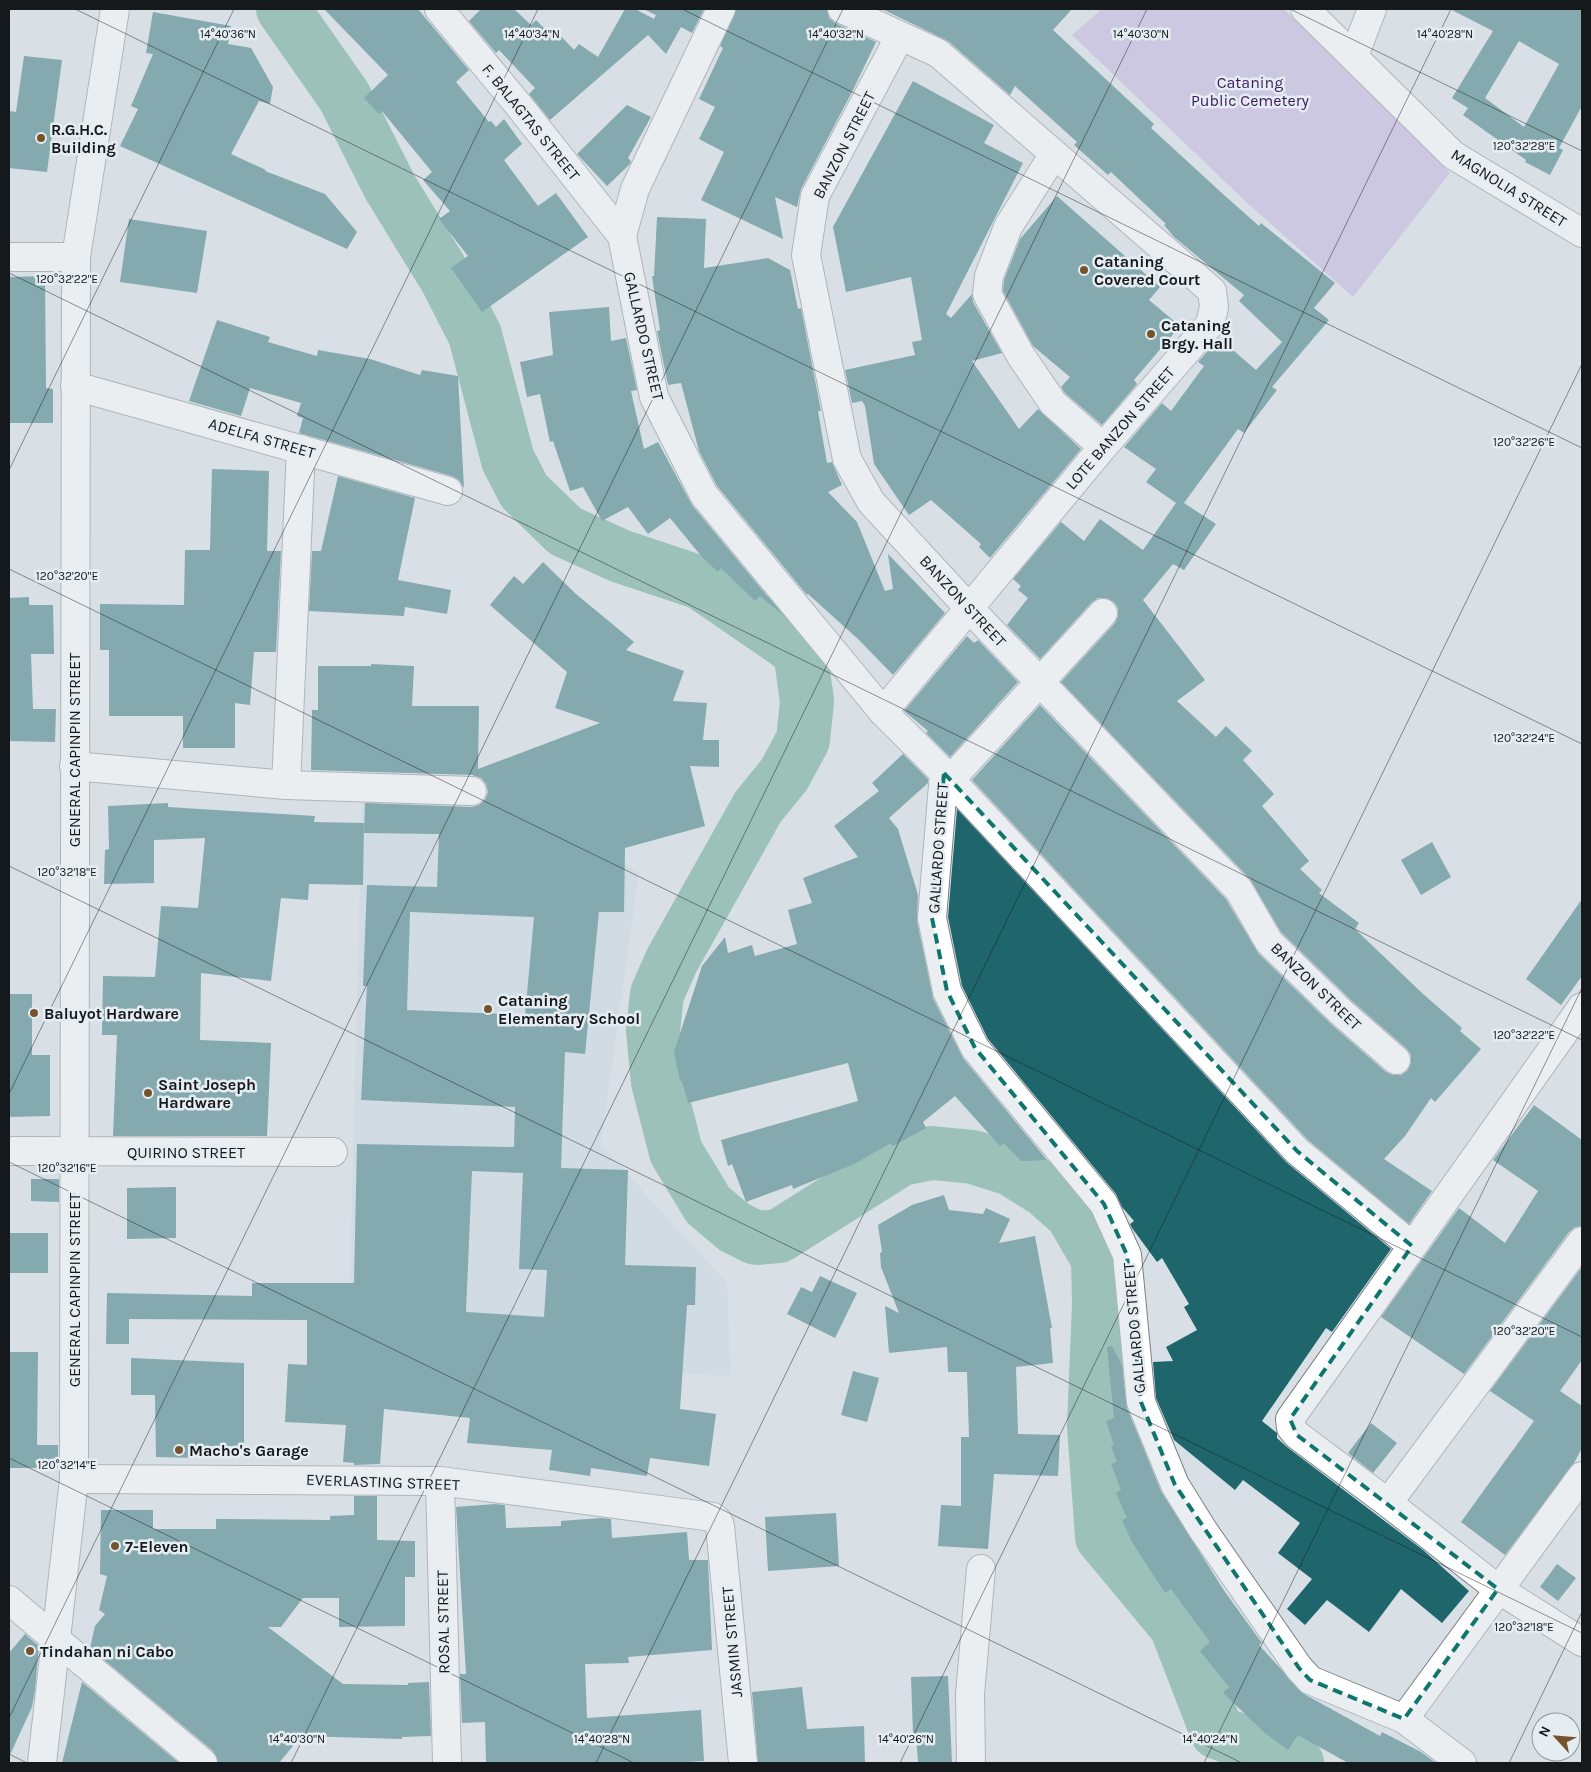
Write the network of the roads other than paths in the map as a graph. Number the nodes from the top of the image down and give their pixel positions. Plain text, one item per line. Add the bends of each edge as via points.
1 (116, 9) edge
2 (439, 9) edge
3 (721, 9) edge
4 (842, 9) edge
5 (1305, 9) edge
6 (1372, 9) edge
7 (900, 36) junction
8 (1354, 56) junction
9 (1054, 154) junction
10 (1582, 233) edge
11 (622, 236) junction
12 (9, 257) edge
13 (76, 257) junction
14 (75, 386) junction
15 (1103, 447) junction
16 (301, 449) junction
17 (448, 491) dead end
18 (969, 608) junction
19 (1103, 613) dead end
20 (1041, 683) junction
21 (883, 712) junction
22 (74, 766) junction
23 (947, 776) junction
24 (286, 785) junction
25 (472, 791) dead end
26 (1582, 1007) edge
27 (1396, 1060) dead end
28 (9, 1150) edge
29 (74, 1151) junction
30 (333, 1152) dead end
31 (1582, 1242) edge
32 (1412, 1246) junction
33 (1582, 1476) edge
34 (74, 1479) junction
35 (440, 1481) junction
36 (1388, 1503) junction
37 (718, 1521) joint
38 (981, 1569) dead end
39 (1498, 1589) junction
40 (9, 1600) edge
41 (56, 1640) junction
42 (1582, 1642) edge
43 (1404, 1719) junction
44 (42, 1763) edge
45 (202, 1763) edge
46 (447, 1763) edge
47 (743, 1763) edge
48 (971, 1763) edge
49 (1462, 1763) edge

1 - 13 street, GENERAL CAPINPIN STREET
2 - 11 street, F. BALAGTAS STREET
3 - 11 street, GALLARDO STREET via 635,189
4 - 7 street, LOTE BANZON STREET
5 - 8 street, MAGNOLIA STREET
6 - 8 street
7 - 9 street, LOTE BANZON STREET via 938,53
7 - 18 street, BANZON STREET via 815,196 806,255 847,459 871,502
8 - 10 street, MAGNOLIA STREET via 1452,155
9 - 15 street via 1008,227 989,276 987,294 1021,356 1053,403
9 - 15 street, LOTE BANZON STREET via 1212,291 1214,307 1210,324
11 - 21 street, GALLARDO STREET via 654,397 704,495
12 - 13 street
13 - 14 street, GENERAL CAPINPIN STREET
14 - 16 street, ADELFA STREET
14 - 22 street, GENERAL CAPINPIN STREET
15 - 18 street, LOTE BANZON STREET
16 - 17 street, ADELFA STREET
16 - 24 street
18 - 20 street, BANZON STREET
18 - 21 street, LOTE BANZON STREET
19 - 20 street
20 - 23 street
20 - 27 street, BANZON STREET via 1239,890 1270,942 1342,1013
21 - 23 street, GALLARDO STREET
22 - 24 street
22 - 29 street, GENERAL CAPINPIN STREET
23 - 32 street via 1297,1151
23 - 43 street, GALLARDO STREET via 932,918 947,991 975,1048 1108,1212 1127,1255 1141,1402 1175,1485 1298,1668 1310,1680
24 - 25 street
26 - 32 street
28 - 29 street, QUIRINO STREET
29 - 30 street, QUIRINO STREET
29 - 34 street, GENERAL CAPINPIN STREET
31 - 36 street
32 - 36 street via 1290,1418 1291,1428 1297,1435
33 - 39 street
34 - 35 street, EVERLASTING STREET
34 - 41 street, GENERAL CAPINPIN STREET
35 - 37 street, EVERLASTING STREET via 713,1517
35 - 46 street, ROSAL STREET
36 - 39 street
37 - 47 street, JASMIN STREET
38 - 48 street via 970,1694
39 - 42 street
39 - 43 street
40 - 41 street
41 - 44 street, GENERAL CAPINPIN STREET
41 - 45 street
43 - 49 street, GALLARDO STREET

